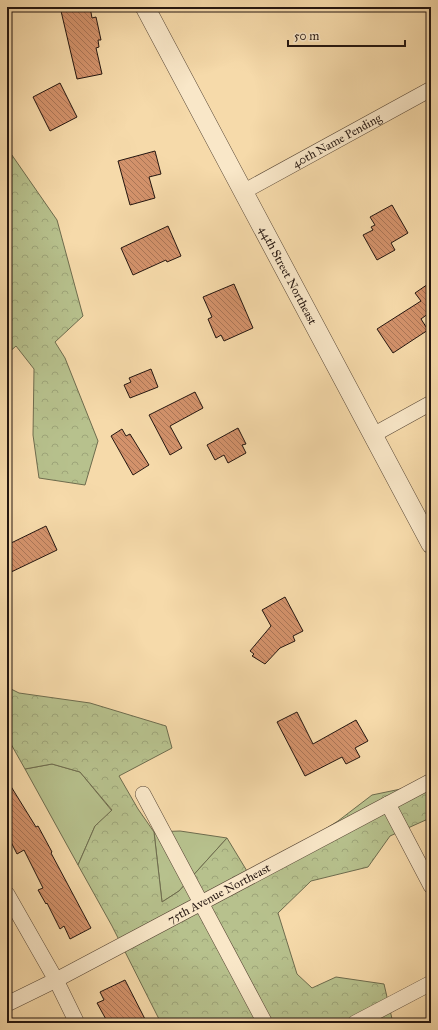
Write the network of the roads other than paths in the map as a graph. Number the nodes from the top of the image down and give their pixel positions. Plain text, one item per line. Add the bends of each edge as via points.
1 (145, 7) edge
2 (431, 89) edge
3 (244, 192) junction
4 (431, 404) edge
5 (373, 435) junction
6 (431, 544) edge
7 (431, 781) edge
8 (143, 794) dead end
9 (388, 804) junction
10 (431, 886) edge
11 (7, 894) edge
12 (201, 903) junction
13 (56, 980) junction
14 (431, 983) edge
15 (7, 1004) edge
16 (77, 1023) edge
17 (265, 1023) edge
18 (356, 1023) edge

1 - 3 street, 44th Street Northeast
2 - 3 street, 40th Name Pending
3 - 5 street, 44th Street Northeast
4 - 5 street
5 - 6 street, 44th Street Northeast
7 - 9 street, 75th Avenue Northeast
8 - 12 street
9 - 10 street
9 - 12 street, 75th Avenue Northeast
11 - 13 street
12 - 13 street, 75th Avenue Northeast
12 - 17 street
13 - 15 street, 75th Avenue Northeast
13 - 16 street
14 - 18 street

